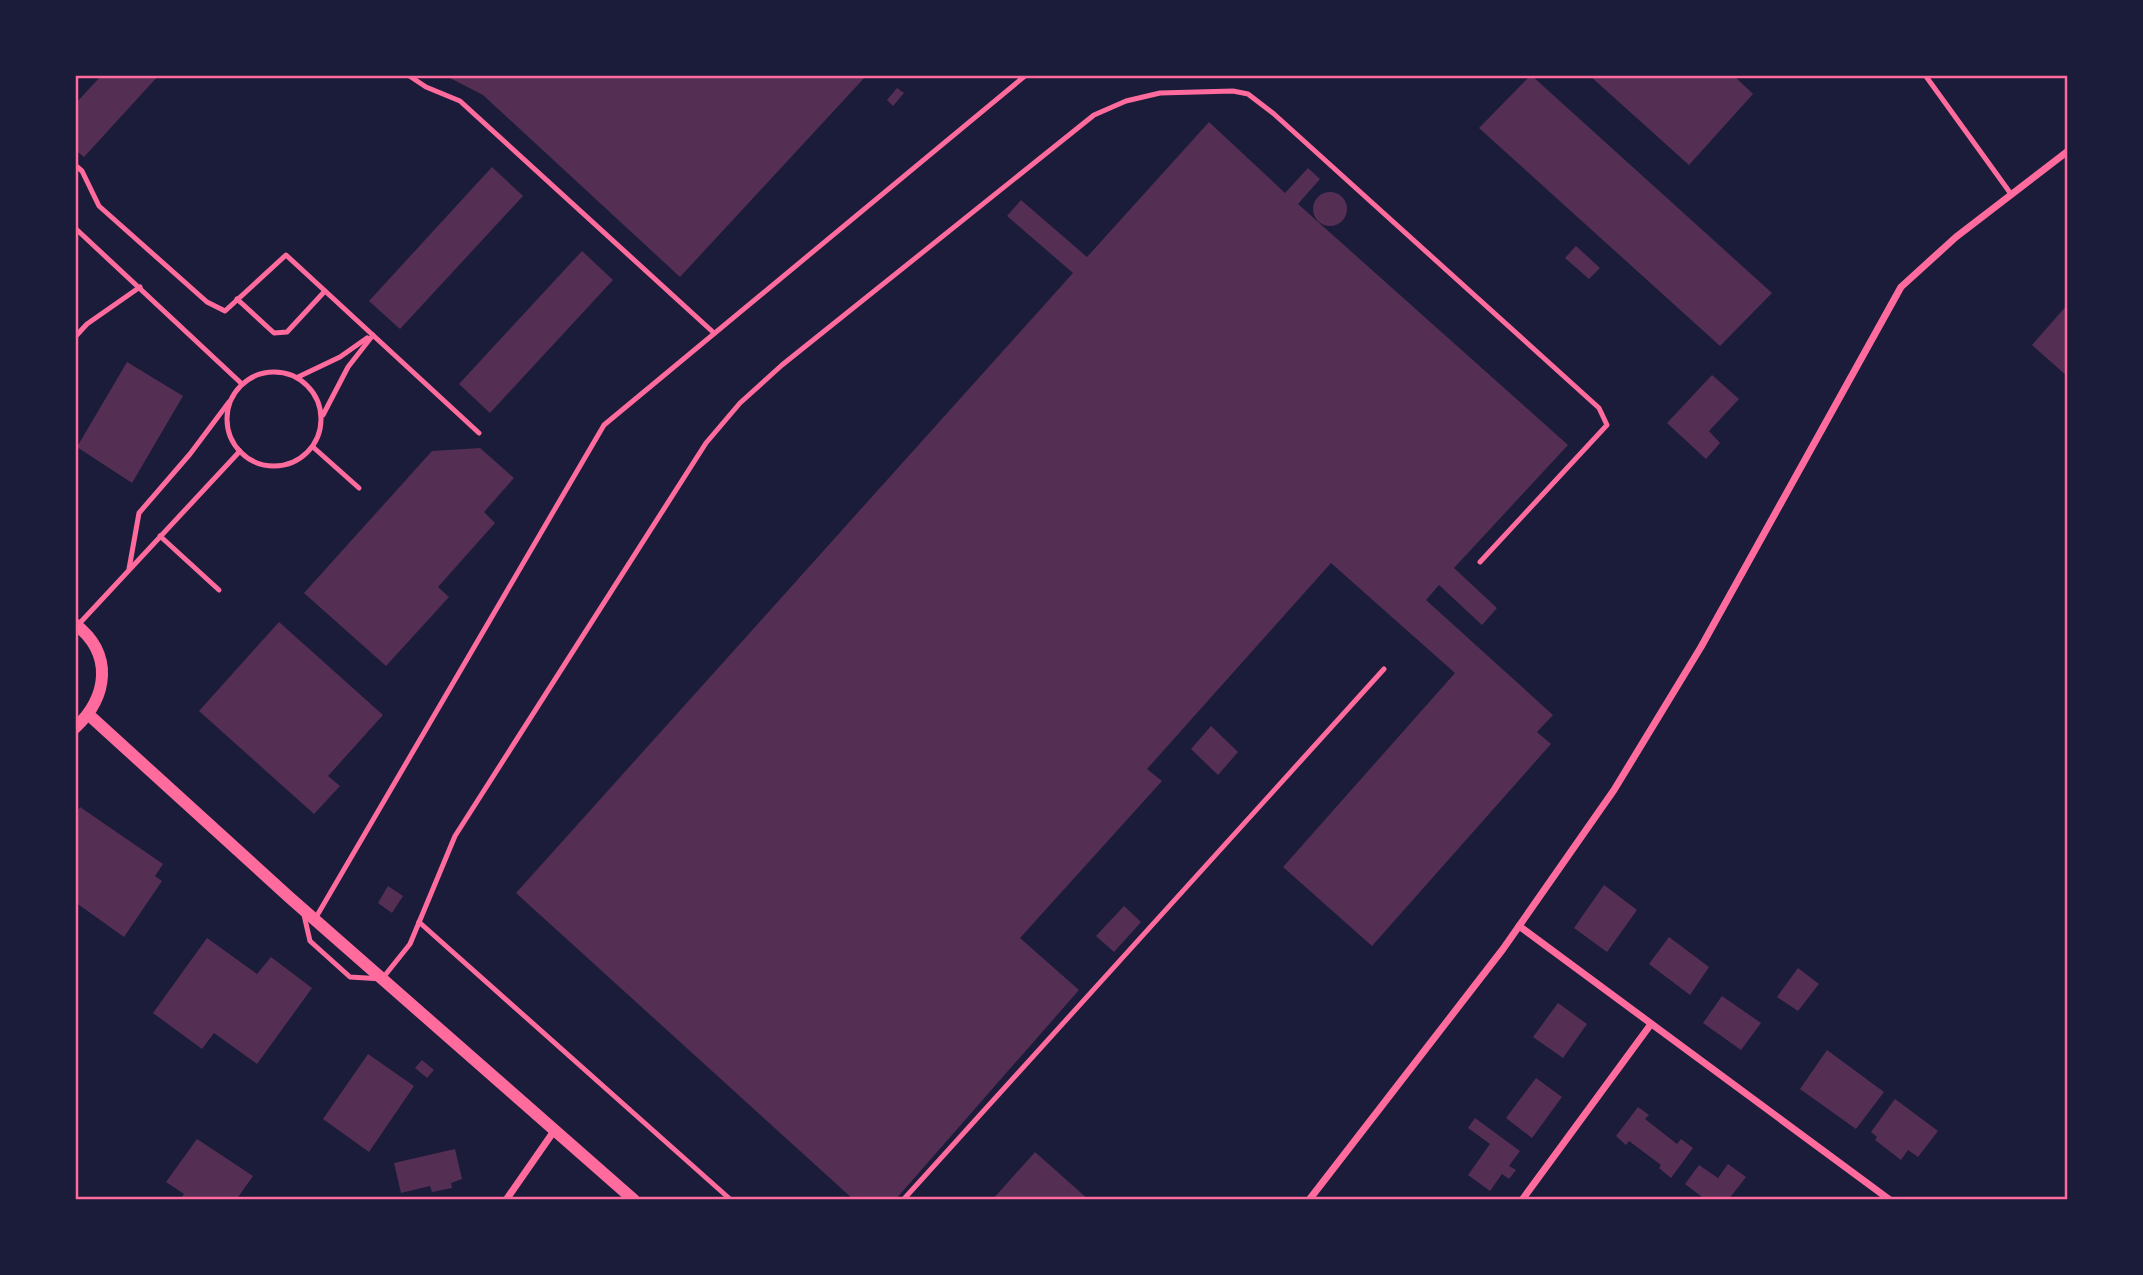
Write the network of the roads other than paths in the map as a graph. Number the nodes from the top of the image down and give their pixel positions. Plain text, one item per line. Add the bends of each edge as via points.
1 (408, 75) edge
2 (1026, 75) edge
3 (1925, 75) edge
4 (2068, 151) edge
5 (75, 165) edge
6 (2011, 194) junction
7 (75, 228) edge
8 (140, 287) junction
9 (325, 291) junction
10 (237, 299) junction
11 (714, 333) junction
12 (373, 335) junction
13 (75, 337) edge
14 (298, 377) junction
15 (242, 384) junction
16 (231, 399) junction
17 (322, 416) junction
18 (479, 433) dead end
19 (313, 447) junction
20 (240, 452) junction
21 (359, 488) dead end
22 (160, 537) junction
23 (1480, 562) dead end
24 (129, 570) junction
25 (219, 590) dead end
26 (76, 625) edge
27 (1384, 669) dead end
28 (89, 715) junction
29 (75, 728) edge
30 (303, 909) junction
31 (315, 919) junction
32 (419, 922) junction
33 (1519, 926) junction
34 (382, 979) junction
35 (1651, 1024) junction
36 (554, 1131) junction
37 (506, 1200) edge
38 (634, 1200) edge
39 (731, 1200) edge
40 (903, 1200) edge
41 (1309, 1200) edge
42 (1522, 1200) edge
43 (1891, 1200) edge

1 - 11 lane via 460,101
2 - 11 lane
3 - 6 lane
4 - 6 street
5 - 10 lane via 99,206 207,302 225,311
6 - 33 street via 1901,287 1701,647 1614,790
7 - 8 lane
8 - 13 lane
8 - 15 lane
9 - 10 lane via 286,255
9 - 10 lane via 288,332 274,333
9 - 12 lane
11 - 31 lane via 604,425
12 - 14 lane
12 - 17 lane via 348,367
12 - 18 lane
14 - 15 lane via 269,372
14 - 17 lane via 318,400
15 - 16 lane
16 - 20 lane via 228,426
16 - 24 lane via 139,513
17 - 19 lane
19 - 20 lane via 298,460 278,467
19 - 21 lane
20 - 22 lane
22 - 24 lane
22 - 25 lane
23 - 32 lane via 1607,425 1599,408 1248,94 1233,90 1160,93 1126,101 1094,115 740,403 706,443 454,836
24 - 26 lane
26 - 28 street via 91,640 103,678
27 - 40 lane
28 - 29 street
28 - 30 street
30 - 31 street
30 - 34 lane via 310,941 349,977
31 - 34 street
32 - 34 lane via 410,944
32 - 39 lane
33 - 35 street
33 - 41 street
34 - 36 street
35 - 42 street
35 - 43 street
36 - 37 street
36 - 38 street

